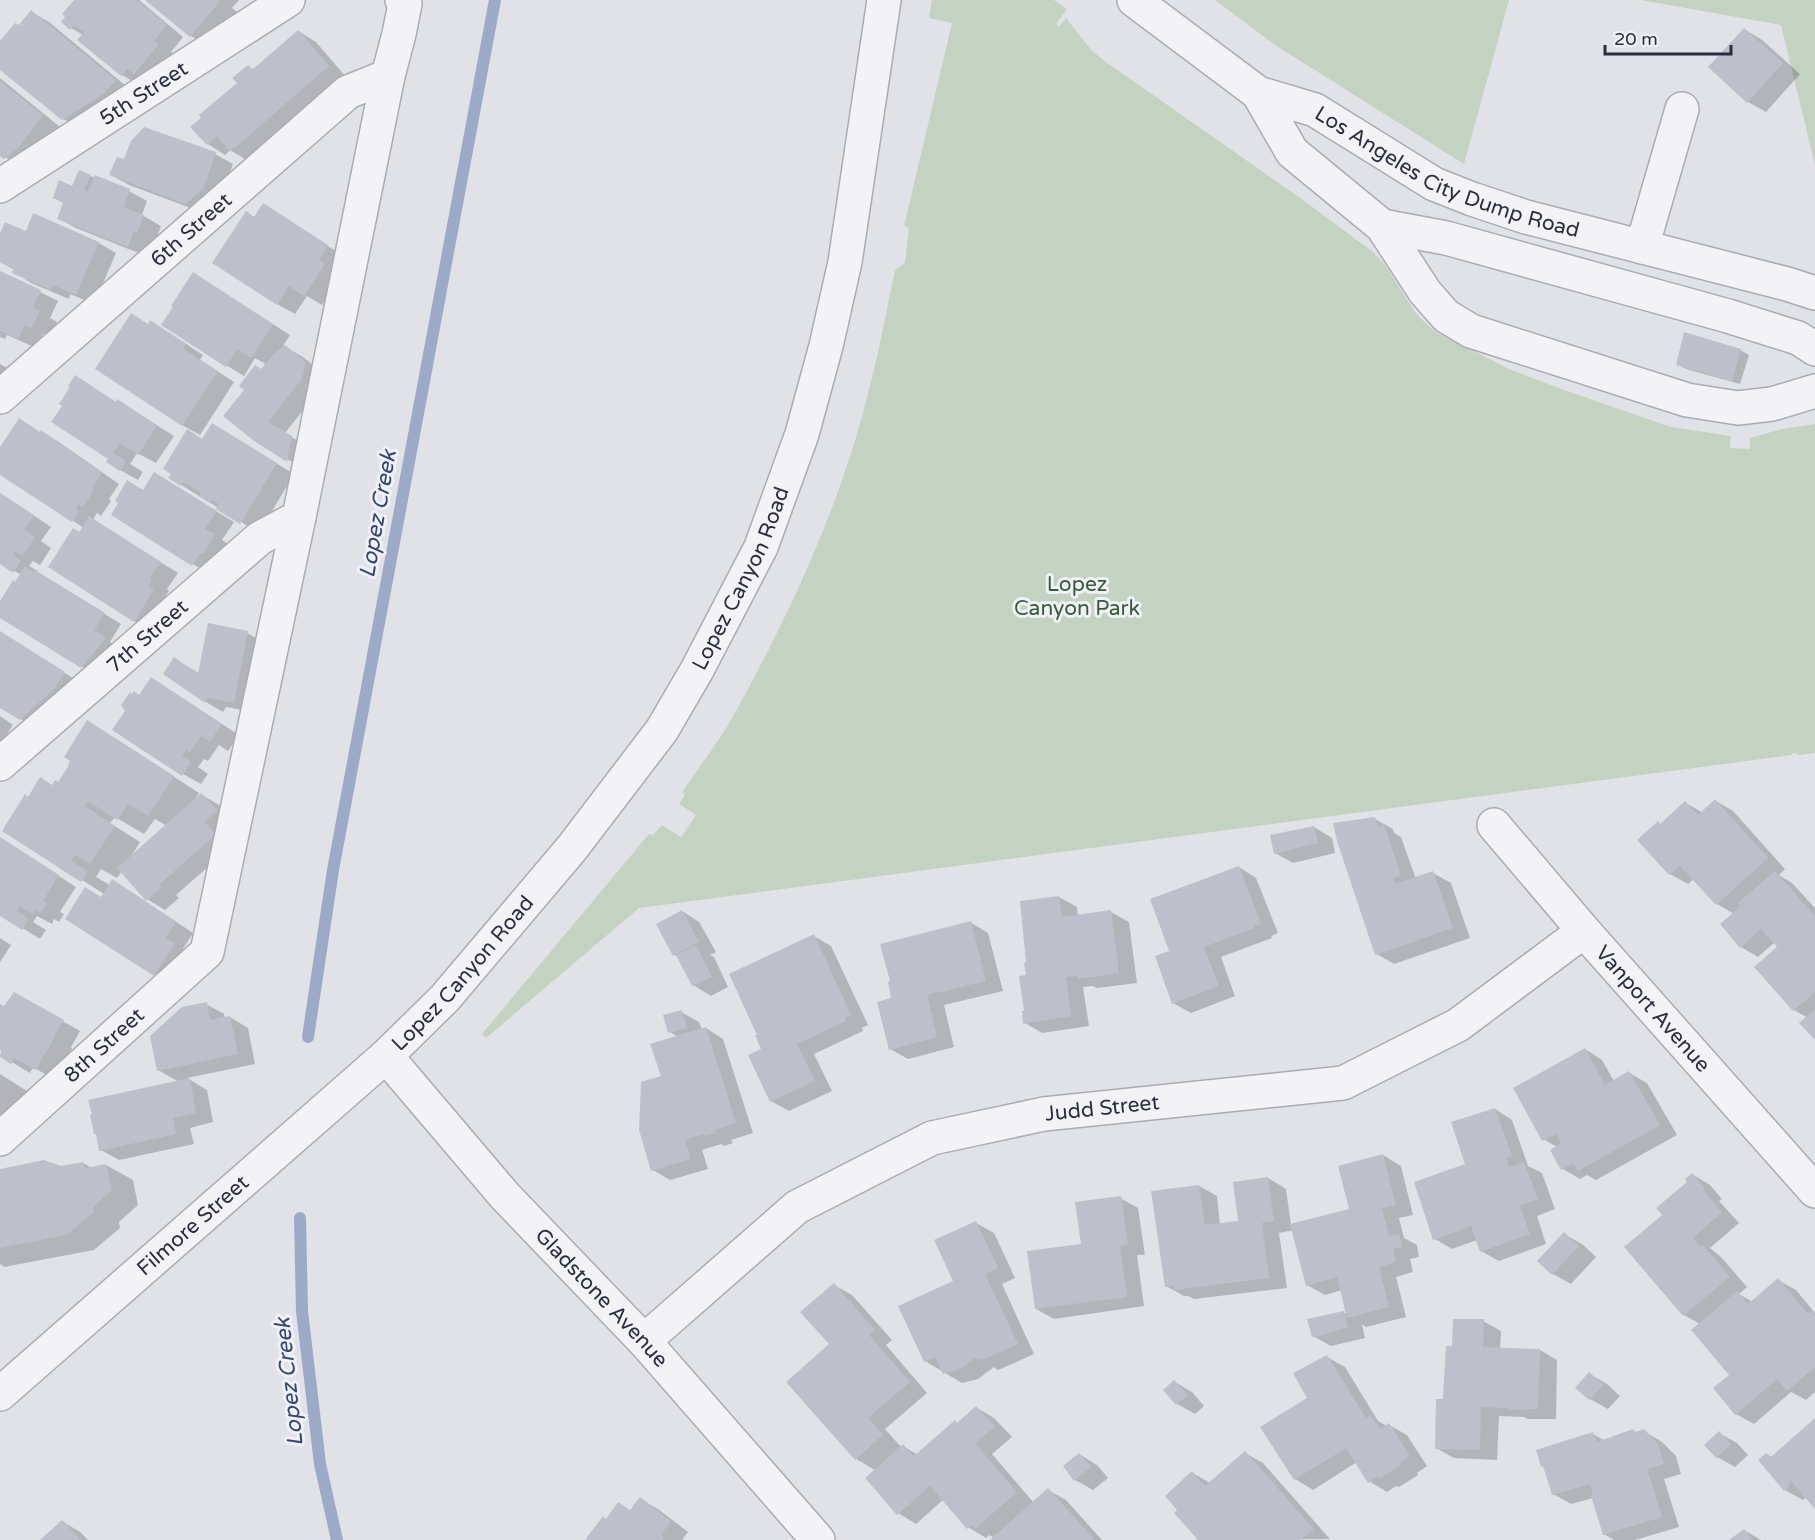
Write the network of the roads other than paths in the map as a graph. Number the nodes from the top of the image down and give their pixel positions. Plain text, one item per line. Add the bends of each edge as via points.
1 (288, 0) edge
2 (402, 0) edge
3 (884, 0) edge
4 (1134, 0) edge
5 (388, 76) junction
6 (1258, 93) junction
7 (1682, 109) dead end
8 (0, 186) edge
9 (1382, 226) junction
10 (1642, 247) junction
11 (1815, 293) edge
12 (1815, 349) edge
13 (1815, 391) edge
14 (0, 397) edge
15 (299, 517) junction
16 (0, 764) edge
17 (1494, 825) dead end
18 (1584, 931) junction
19 (386, 1056) junction
20 (0, 1139) edge
21 (1815, 1191) edge
22 (645, 1341) junction
23 (0, 1394) edge
24 (818, 1540) edge

1 - 8 street, 5th Street
2 - 5 street via 405,4
3 - 19 street, Lopez Canyon Road via 845,262 829,336 802,434 762,547 697,670 655,738 572,848 445,998
4 - 6 street
5 - 14 street, 6th Street via 348,92
5 - 15 street
6 - 9 street, Los Angeles City Dump Road via 1292,152
6 - 10 street, Los Angeles City Dump Road via 1315,110 1434,184 1526,217
7 - 10 street
9 - 12 street, Los Angeles City Dump Road via 1446,238 1728,316 1798,338
9 - 13 street, Los Angeles City Dump Road via 1425,292 1446,316 1471,331 1687,400 1738,408 1772,404
10 - 11 street, Los Angeles City Dump Road
15 - 16 street, 7th Street via 260,538
15 - 20 street, 8th Street via 207,952
17 - 18 street, Vanport Avenue
18 - 21 street, Vanport Avenue
18 - 22 street, Judd Street via 1458,1025 1343,1083 1044,1114 932,1138 797,1207
19 - 22 street, Gladstone Avenue via 505,1196
19 - 23 street, Filmore Street
22 - 24 street, Gladstone Avenue

